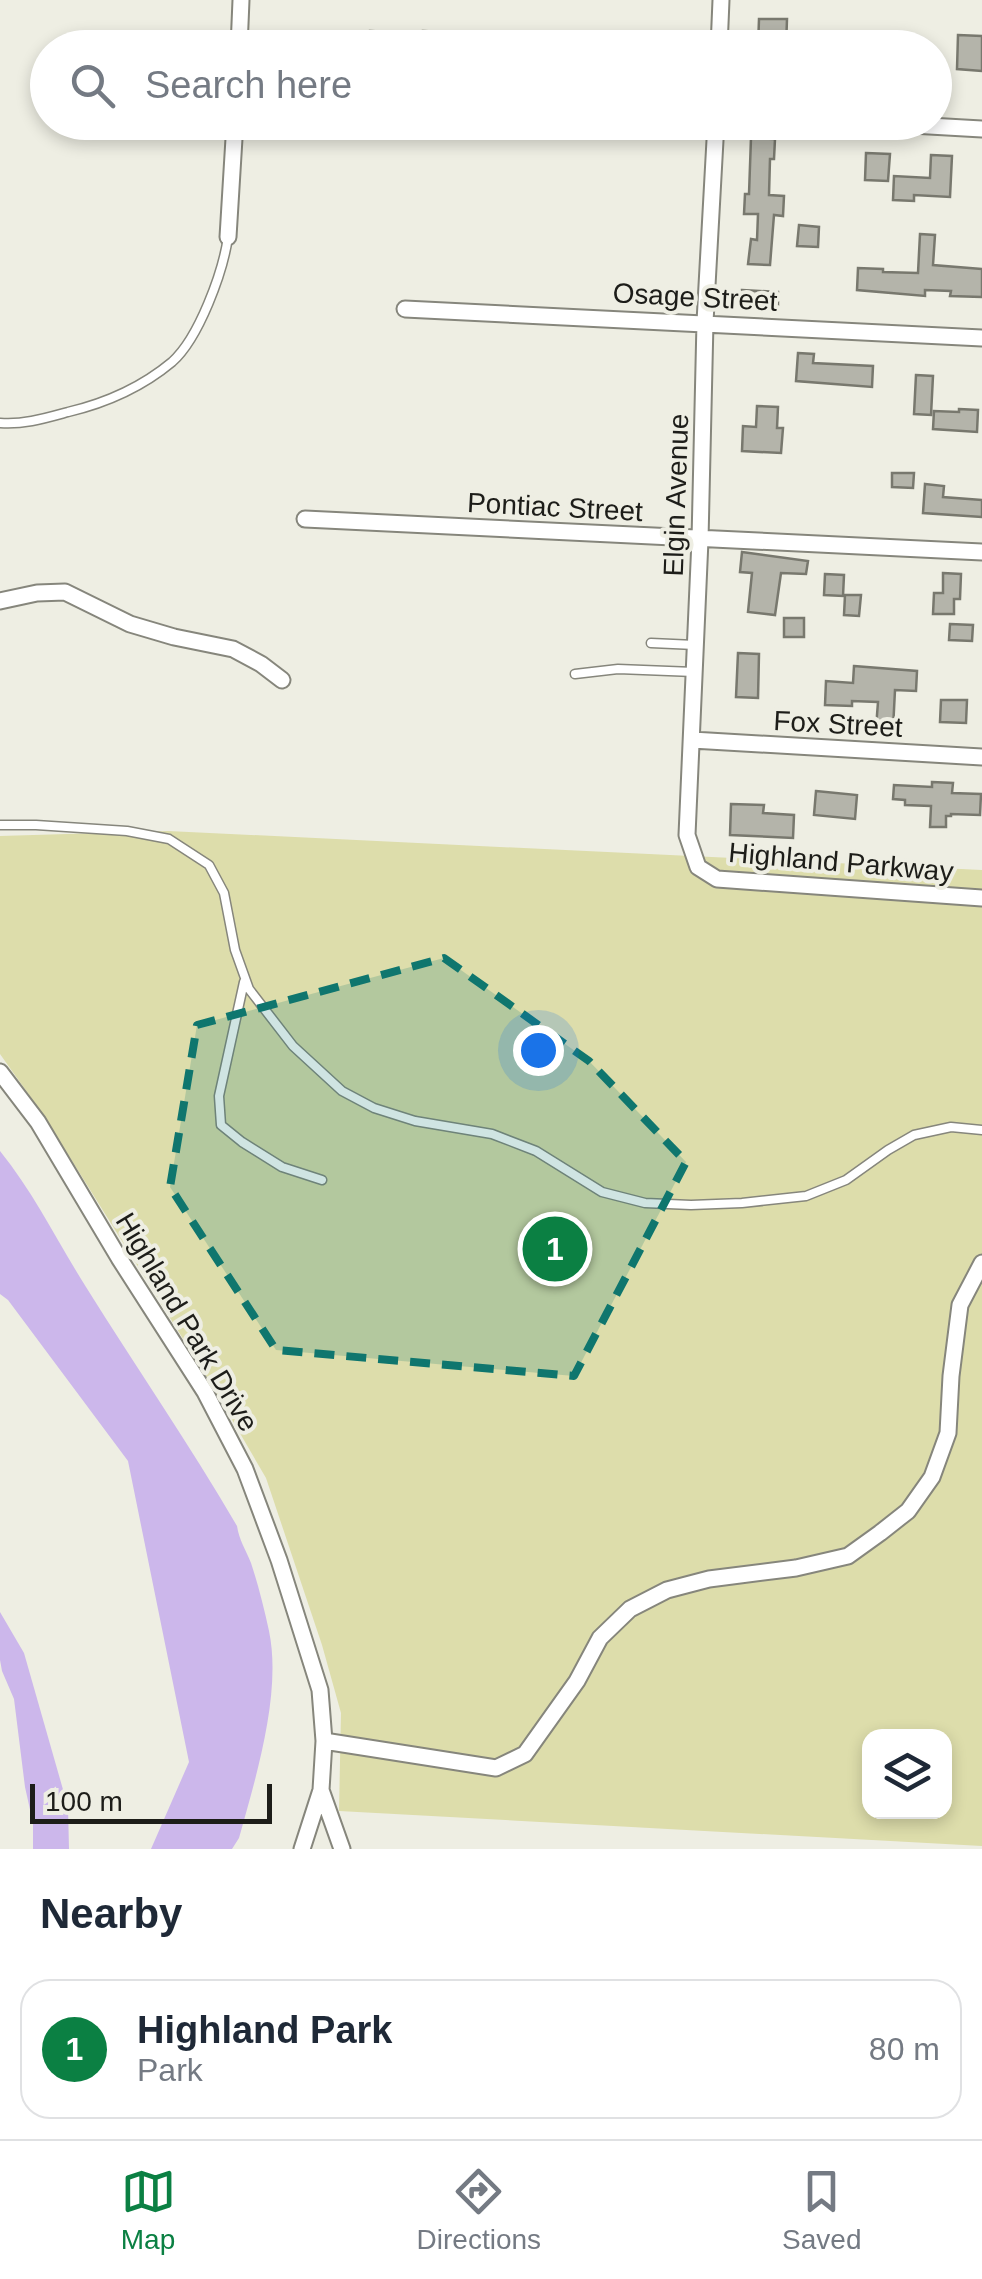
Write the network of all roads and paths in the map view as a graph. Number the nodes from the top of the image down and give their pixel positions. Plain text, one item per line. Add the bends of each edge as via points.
1 (241, 0) edge
2 (720, 0) edge
3 (240, 30) edge
4 (719, 30) edge
5 (952, 127) edge
6 (982, 129) edge
7 (234, 140) edge
8 (715, 140) edge
9 (228, 237) joint
10 (405, 309) dead end
11 (705, 322) junction
12 (982, 338) edge
13 (0, 423) edge
14 (305, 519) dead end
15 (700, 540) junction
16 (982, 552) edge
17 (0, 600) edge
18 (651, 642) dead end
19 (696, 646) junction
20 (694, 672) junction
21 (574, 674) dead end
22 (282, 680) dead end
23 (692, 740) junction
24 (982, 756) edge
25 (0, 826) edge
26 (698, 868) joint
27 (982, 898) edge
28 (245, 978) junction
29 (0, 1072) edge
30 (982, 1130) edge
31 (322, 1180) dead end
32 (982, 1264) edge
33 (324, 1741) junction
34 (321, 1790) junction
35 (302, 1849) edge
36 (342, 1849) edge

1 - 3 street
2 - 4 street
5 - 6 street
7 - 9 street
8 - 11 street, Elgin Avenue
9 - 13 lane via 215,287 175,359 138,387 86,408
10 - 11 street, Osage Street
11 - 12 street, Osage Street
11 - 15 street, Elgin Avenue
14 - 15 street, Pontiac Street
15 - 16 street, Pontiac Street
15 - 19 street, Elgin Avenue
17 - 22 street via 66,592 130,624 233,649
18 - 19 lane
19 - 20 street, Elgin Avenue
20 - 21 lane
20 - 23 street, Elgin Avenue
23 - 24 street, Fox Street
23 - 26 street, Elgin Avenue via 686,834
25 - 28 lane via 170,839 209,865 224,893
26 - 27 street, Highland Parkway via 717,879
28 - 30 lane via 293,1046 342,1091 415,1121 492,1134 536,1151 602,1192 645,1203 806,1196 846,1180 914,1135 951,1126
28 - 31 lane via 219,1096 220,1125 282,1167
29 - 33 street, Highland Park Drive via 38,1122 246,1469 320,1690
32 - 33 street via 960,1305 948,1433 932,1477 908,1511 880,1533 848,1556 709,1579 630,1609 600,1638 525,1754 496,1768
33 - 34 street, Highland Park Drive
34 - 35 street, Highland Park Drive
34 - 36 street

